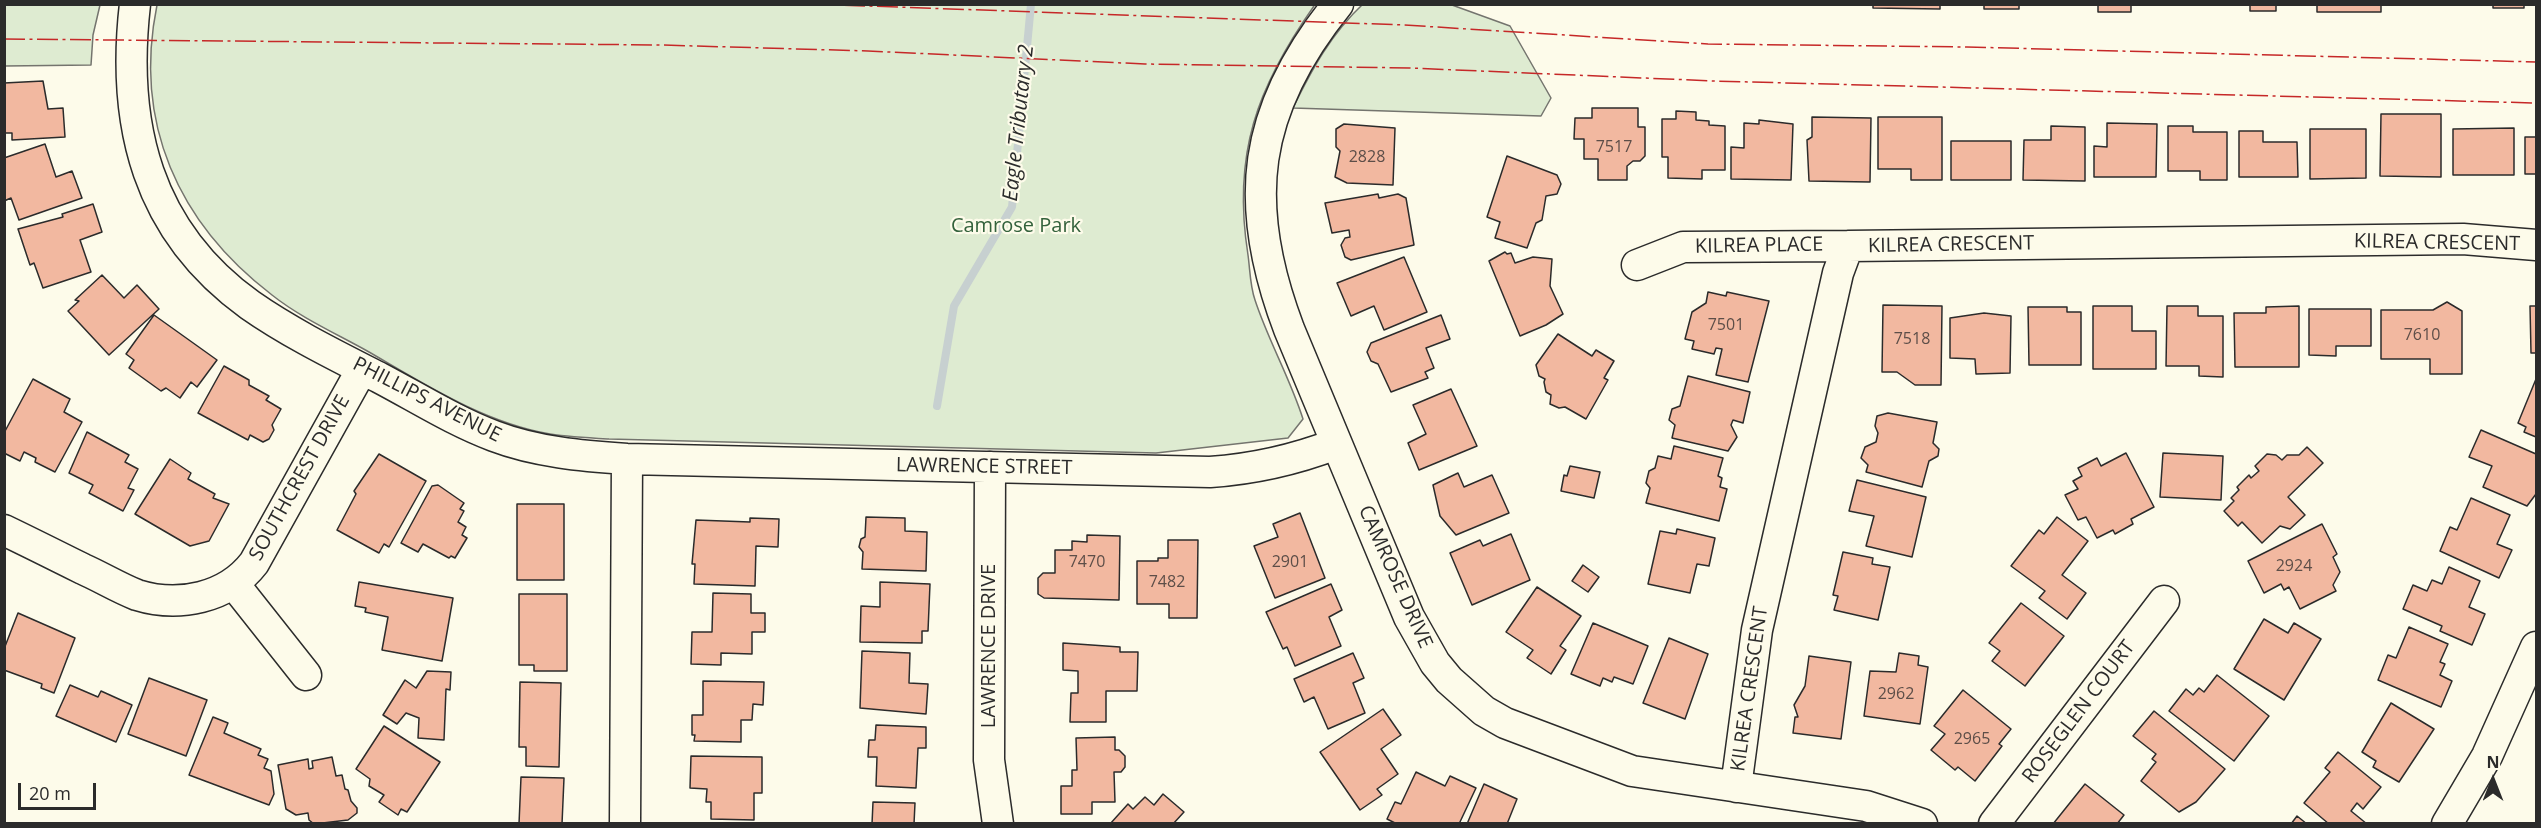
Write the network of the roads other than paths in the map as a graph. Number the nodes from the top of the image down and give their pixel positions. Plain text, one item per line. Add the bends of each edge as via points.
1 (135, 4) edge
2 (1338, 4) edge
3 (2536, 245) edge
4 (1848, 246) junction
5 (1637, 265) dead end
6 (362, 369) junction
7 (1336, 444) junction
8 (627, 459) junction
9 (990, 467) junction
10 (4, 530) edge
11 (234, 584) junction
12 (2164, 601) dead end
13 (2536, 647) edge
14 (306, 675) dead end
15 (1736, 787) junction
16 (625, 824) edge
17 (998, 824) edge
18 (1922, 824) edge
19 (1994, 824) edge
20 (2447, 824) edge

1 - 6 street, PHILLIPS AVENUE via 130,43 131,105 146,165 166,212 183,238 226,286 273,320
2 - 7 street, CAMROSE DRIVE via 1301,54 1281,93 1268,132 1259,196 1263,240 1277,298
3 - 4 street, KILREA CRESCENT via 2463,239
4 - 5 street, KILREA PLACE via 1683,247
4 - 15 street, KILREA CRESCENT via 1838,273 1768,574
6 - 8 street, PHILLIPS AVENUE via 495,436 532,448
6 - 11 street, SOUTHCREST DRIVE via 254,563
7 - 9 street, LAWRENCE STREET via 1283,462 1242,470
7 - 15 street, CAMROSE DRIVE via 1409,617 1435,663 1465,696 1505,723 1610,765 1662,778
8 - 9 street, LAWRENCE STREET
8 - 16 street
9 - 17 street, LAWRENCE DRIVE via 989,760
10 - 11 street, SOUTHCREST DRIVE via 152,599 203,597
11 - 14 street
12 - 19 street, ROSEGLEN COURT
13 - 20 street via 2487,756
15 - 18 street, CAMROSE DRIVE via 1866,806

